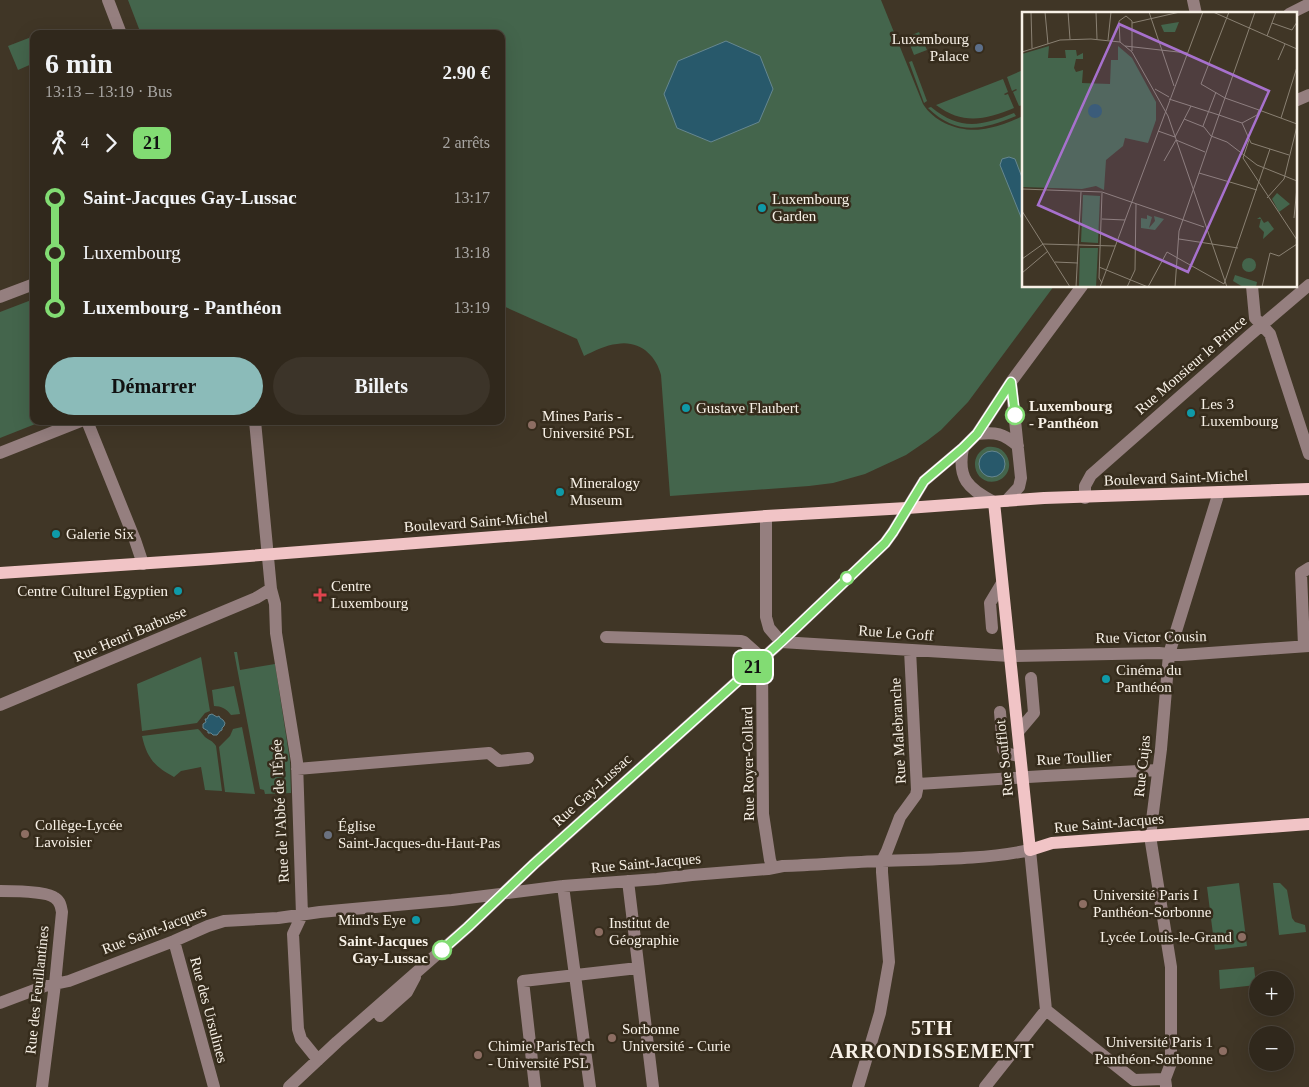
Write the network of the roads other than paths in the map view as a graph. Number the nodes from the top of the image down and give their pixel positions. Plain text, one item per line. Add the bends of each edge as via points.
1 (108, 0) edge
2 (1309, 4) edge
3 (1293, 12) edge
4 (119, 30) edge
5 (1309, 95) edge
6 (1296, 102) edge
7 (1309, 285) edge
8 (30, 286) edge
9 (1081, 288) edge
10 (1252, 288) edge
11 (0, 297) edge
12 (1261, 326) junction
13 (1011, 382) junction
14 (71, 425) edge
15 (89, 425) edge
16 (255, 425) edge
17 (977, 434) junction
18 (1018, 446) junction
19 (963, 448) junction
20 (0, 453) edge
21 (1309, 454) edge
22 (1019, 487) junction
23 (1309, 489) edge
24 (1219, 492) junction
25 (1044, 498) junction
26 (1085, 498) junction
27 (1000, 502) junction
28 (908, 508) junction
29 (766, 516) junction
30 (268, 554) junction
31 (143, 564) junction
32 (1309, 568) edge
33 (0, 573) edge
34 (1002, 583) junction
35 (271, 589) junction
36 (992, 628) dead end
37 (606, 637) dead end
38 (781, 642) junction
39 (1302, 646) edge
40 (910, 650) junction
41 (1169, 654) junction
42 (1010, 656) junction
43 (762, 658) junction
44 (1031, 678) dead end
45 (0, 705) edge
46 (1000, 712) dead end
47 (1018, 732) junction
48 (1020, 756) junction
49 (528, 758) dead end
50 (297, 769) junction
51 (1158, 770) junction
52 (1022, 778) junction
53 (918, 784) junction
54 (1309, 824) edge
55 (1150, 836) junction
56 (1030, 850) junction
57 (882, 861) junction
58 (773, 868) junction
59 (628, 882) junction
60 (563, 886) junction
61 (0, 891) edge
62 (502, 894) junction
63 (302, 915) junction
64 (174, 941) junction
65 (638, 968) junction
66 (418, 971) junction
67 (575, 975) junction
68 (56, 984) junction
69 (0, 1003) edge
70 (1046, 1010) junction
71 (380, 1016) dead end
72 (318, 1060) junction
73 (1166, 1083) edge
74 (42, 1087) edge
75 (214, 1087) edge
76 (288, 1087) edge
77 (535, 1087) edge
78 (590, 1087) edge
79 (653, 1087) edge
80 (858, 1087) edge
81 (985, 1087) edge

1 - 4 street
2 - 3 street
5 - 6 street
7 - 12 street, Rue Monsieur le Prince
8 - 11 street
9 - 13 street
10 - 12 street via 1255,318
12 - 21 street via 1270,334
12 - 26 street, Rue Monsieur le Prince via 1091,475 1085,486
13 - 17 street
13 - 18 street
14 - 20 street
15 - 31 street
16 - 30 street, Rue de l'Abbé de l'Épée
17 - 18 street via 997,433
17 - 19 street
18 - 22 street via 1022,478
19 - 27 street via 961,461 965,479 978,494
19 - 28 street, Rue Gay-Lussac via 924,481
22 - 25 street, Boulevard Saint-Michel
22 - 27 street
23 - 24 main road, Boulevard Saint-Michel
24 - 26 main road, Boulevard Saint-Michel
24 - 41 street, Rue Cujas
25 - 26 main road, Boulevard Saint-Michel
25 - 27 main road, Boulevard Saint-Michel
27 - 28 main road, Boulevard Saint-Michel
27 - 34 main road, Rue Soufflot
28 - 29 main road, Boulevard Saint-Michel
28 - 38 street, Rue Gay-Lussac via 885,543
29 - 30 main road, Boulevard Saint-Michel
29 - 38 street via 766,617 769,628
30 - 31 main road, Boulevard Saint-Michel
30 - 35 street, Rue de l'Abbé de l'Épée
31 - 33 main road, Boulevard Saint-Michel
32 - 39 street via 1300,574
34 - 36 street via 990,603
34 - 42 main road, Rue Soufflot
35 - 45 street, Rue Henri Barbusse via 248,602
35 - 50 street, Rue de l'Abbé de l'Épée
37 - 43 street via 742,641
38 - 40 street, Rue Le Goff
38 - 43 street, Rue Gay-Lussac
39 - 41 street, Rue Victor Cousin
40 - 42 street, Rue Le Goff
40 - 53 street, Rue Malebranche
41 - 42 street, Rue Victor Cousin
41 - 51 street, Rue Cujas
42 - 47 main road, Rue Soufflot
43 - 58 street, Rue Royer-Collard via 763,814
43 - 62 street, Rue Gay-Lussac
44 - 47 street via 1034,713
46 - 48 street via 1003,749 1008,754
47 - 48 main road, Rue Soufflot
48 - 52 main road, Rue Soufflot
49 - 50 street via 499,761 489,753
50 - 63 street, Rue de l'Abbé de l'Épée
51 - 52 street, Rue Toullier
51 - 55 street, Rue Cujas
52 - 53 street, Rue Toullier
52 - 56 main road, Rue Soufflot
53 - 57 street, Rue Malebranche via 916,795 900,818
54 - 55 main road, Rue Saint-Jacques
55 - 56 main road, Rue Saint-Jacques via 1052,843
55 - 73 street, Rue Cujas via 1171,967 1171,1063
56 - 57 street, Rue Saint-Jacques via 936,860
56 - 70 street, Rue Soufflot
57 - 58 street, Rue Saint-Jacques
57 - 80 street via 889,962 880,1013
58 - 59 street, Rue Saint-Jacques
59 - 60 street, Rue Saint-Jacques
59 - 65 street
60 - 62 street, Rue Saint-Jacques
60 - 67 street
61 - 68 street, Rue des Feuillantines via 43,893 56,898 62,912
62 - 63 street, Rue Saint-Jacques
62 - 66 street, Rue Gay-Lussac
63 - 64 street, Rue Saint-Jacques via 224,921
63 - 72 street, Rue de l'Abbé de l'Épée via 293,934 298,1029 301,1039
64 - 68 street, Rue Saint-Jacques
64 - 75 street, Rue des Ursulines
65 - 67 street
65 - 79 street
66 - 71 street via 407,992
66 - 72 street, Rue Gay-Lussac
67 - 77 street via 523,981
67 - 78 street
68 - 69 street, Rue Saint-Jacques
68 - 74 street, Rue des Feuillantines
70 - 73 street via 1134,1080
70 - 81 street
72 - 76 street, Rue Gay-Lussac

